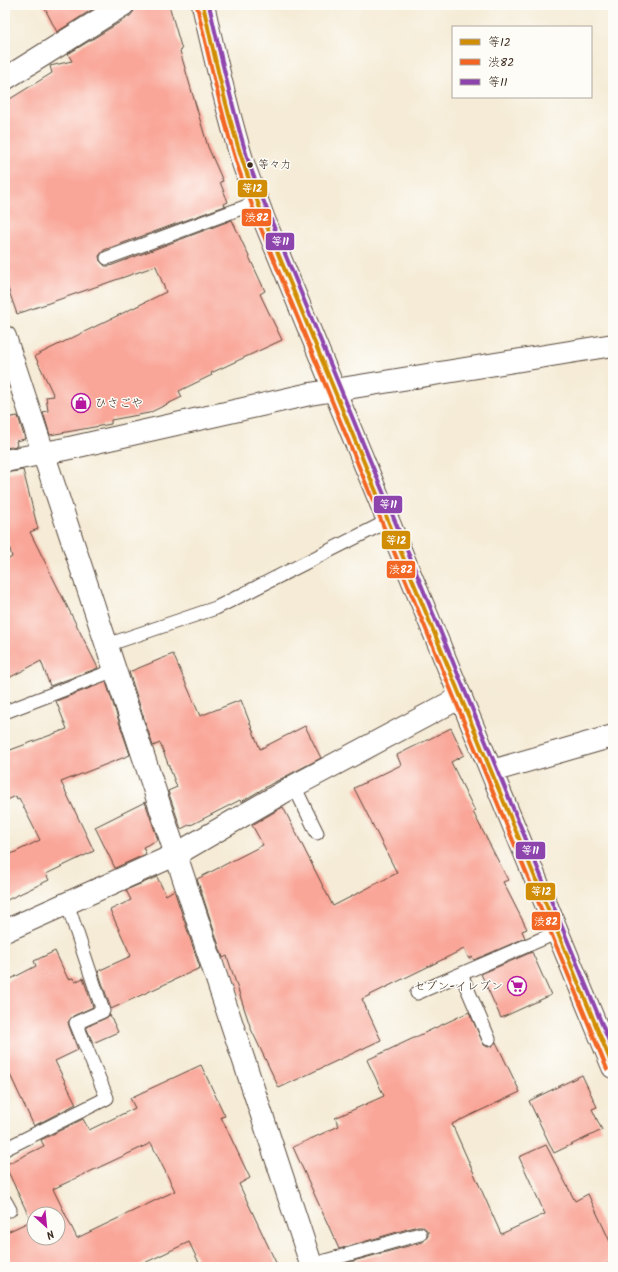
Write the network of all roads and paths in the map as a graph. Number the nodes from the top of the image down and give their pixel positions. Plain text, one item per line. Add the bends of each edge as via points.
1 (123, 5) edge
2 (203, 5) edge
3 (5, 79) edge
4 (258, 202) junction
5 (107, 258) dead end
6 (6, 344) edge
7 (613, 345) edge
8 (334, 390) junction
9 (44, 453) junction
10 (5, 461) edge
11 (388, 521) junction
12 (107, 645) junction
13 (115, 670) junction
14 (461, 697) junction
15 (5, 712) edge
16 (613, 736) edge
17 (492, 771) junction
18 (294, 786) junction
19 (317, 833) dead end
20 (175, 855) junction
21 (67, 903) junction
22 (5, 931) edge
23 (558, 932) junction
24 (461, 974) junction
25 (418, 993) dead end
26 (489, 1039) dead end
27 (613, 1067) edge
28 (5, 1149) edge
29 (420, 1234) dead end
30 (311, 1266) edge

1 - 3 street
2 - 4 street via 228,111
4 - 5 lane
4 - 8 street
6 - 9 street
7 - 8 street
8 - 9 street
8 - 11 street
9 - 10 street
9 - 12 street
11 - 12 lane via 216,608
11 - 14 street
12 - 13 street
13 - 15 lane
13 - 20 street
14 - 17 street
14 - 18 street
16 - 17 street
17 - 23 street
18 - 19 lane
18 - 20 street
20 - 21 street
20 - 30 street
21 - 22 street
21 - 28 lane via 103,1011 76,1023 107,1098
23 - 24 lane
23 - 27 street
24 - 25 lane
24 - 26 lane
29 - 30 lane

